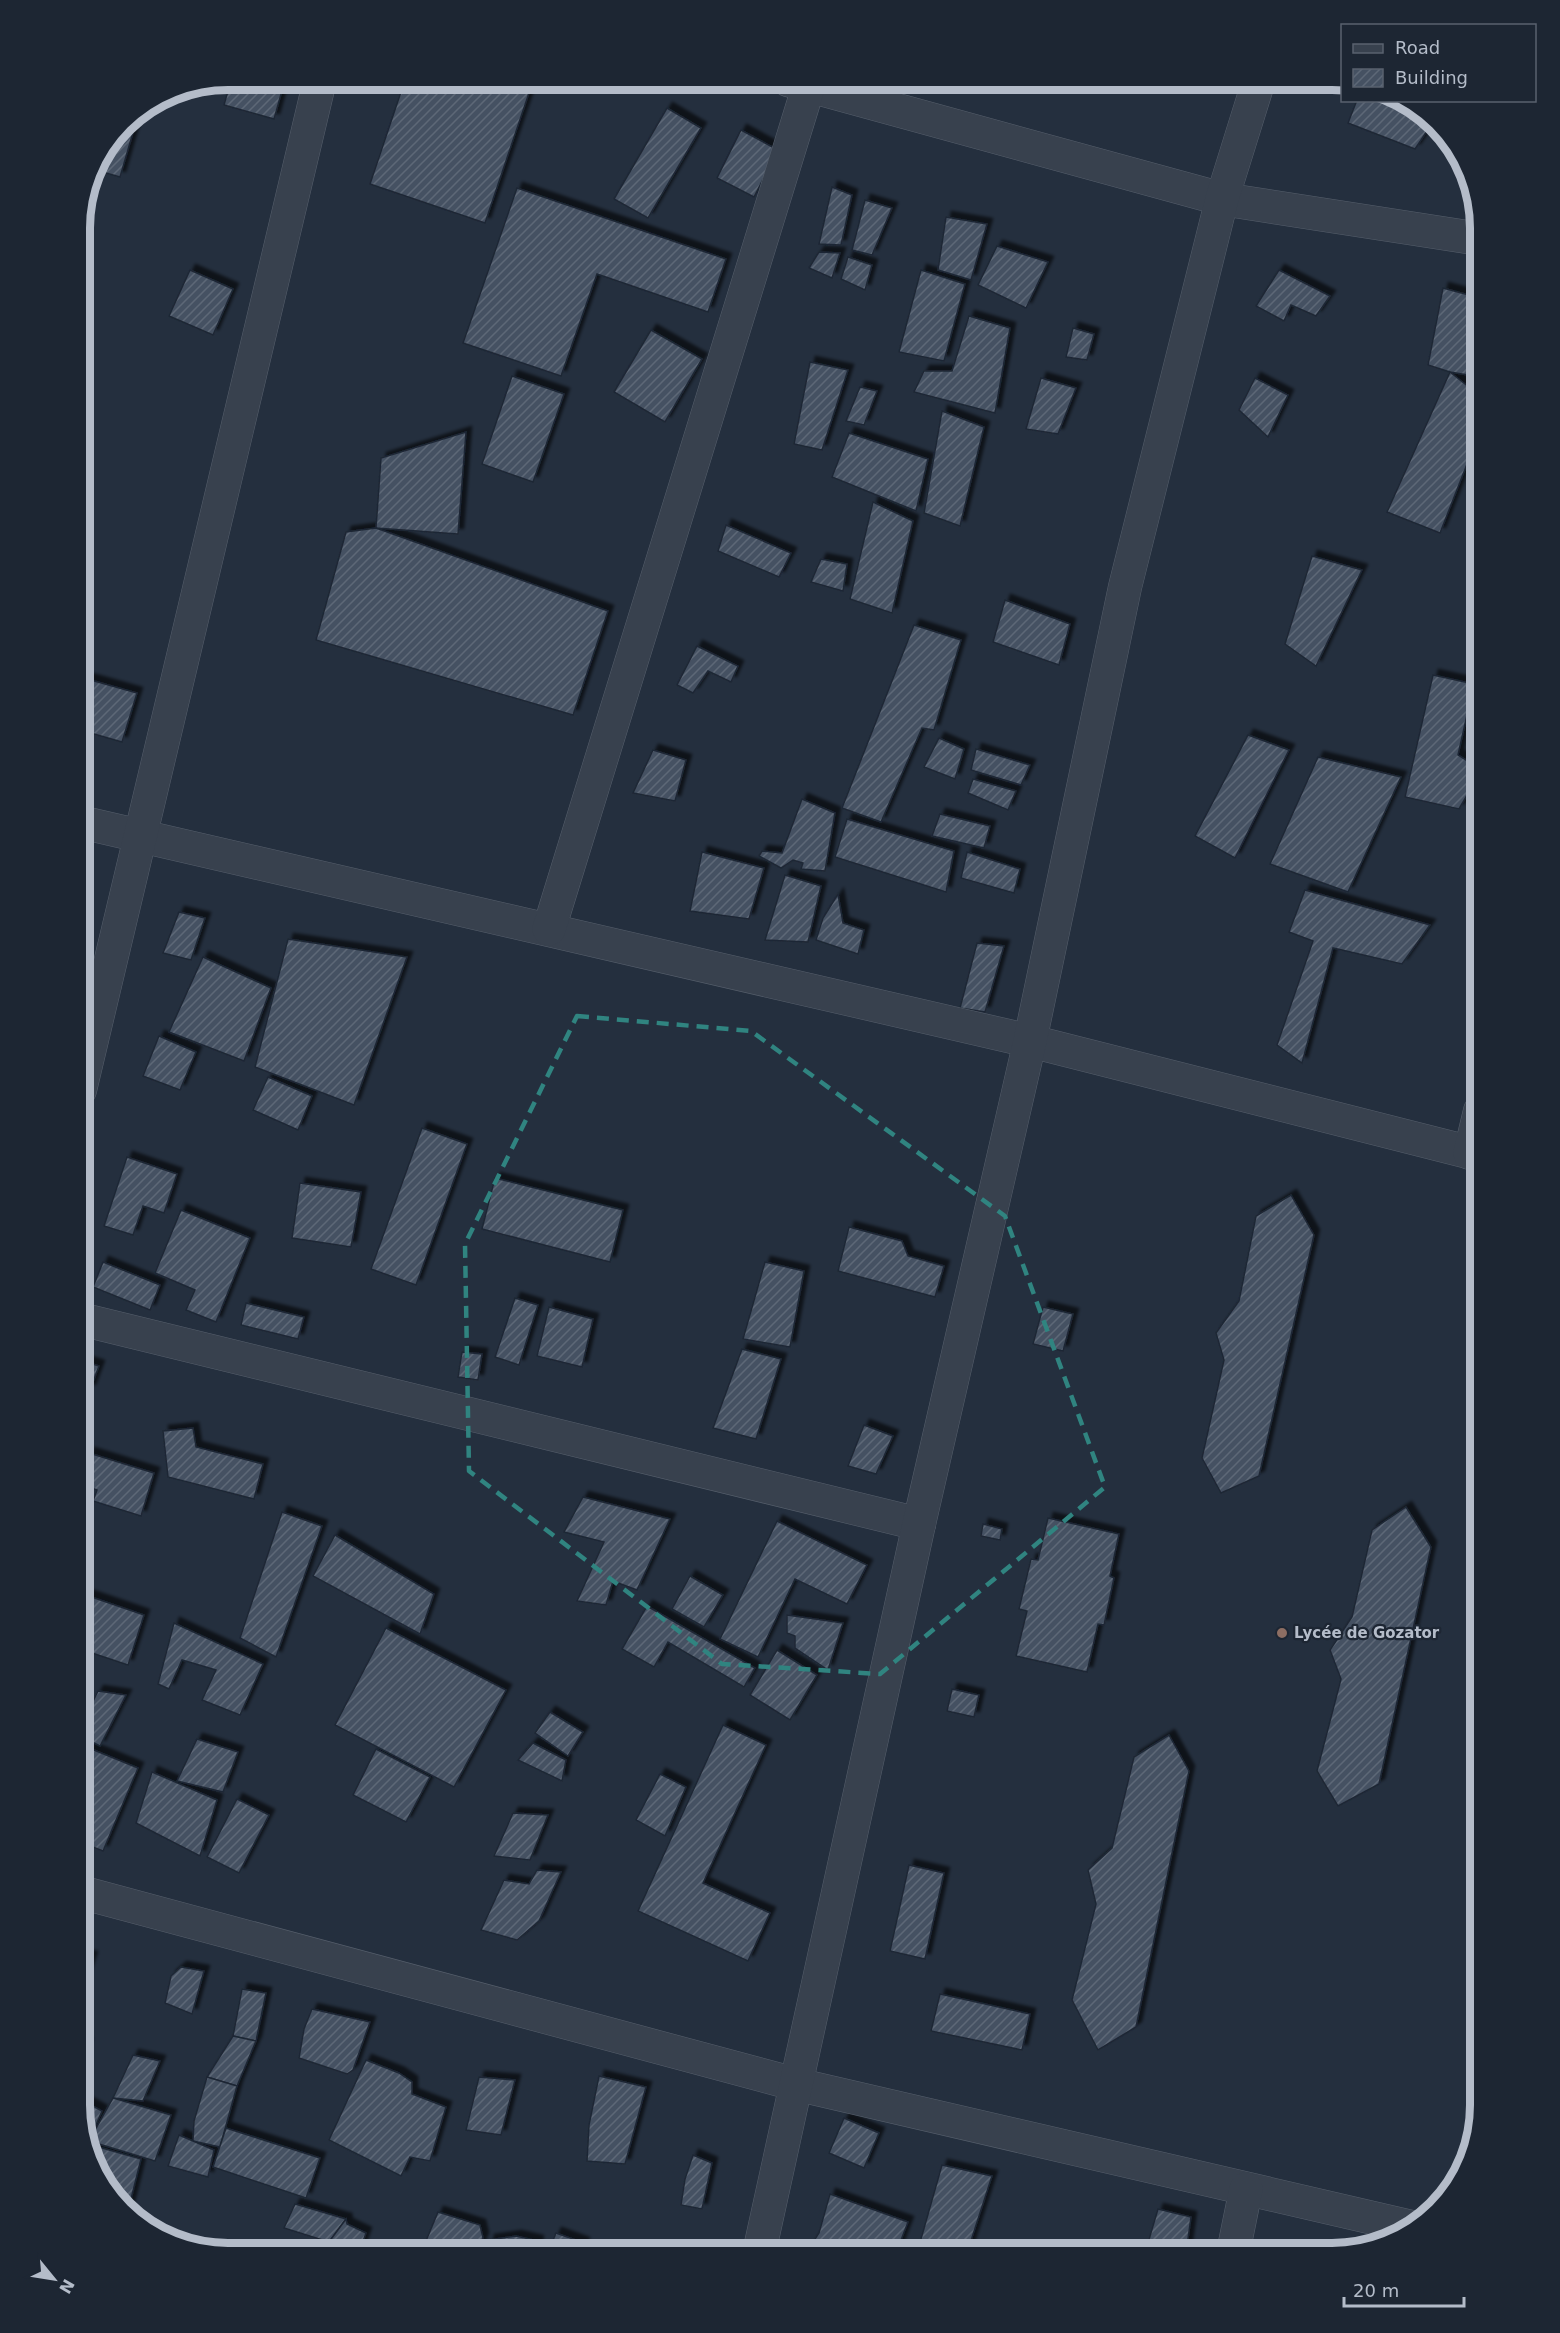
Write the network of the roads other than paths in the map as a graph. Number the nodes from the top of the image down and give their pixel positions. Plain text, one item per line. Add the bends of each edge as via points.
1 (318, 90) edge
2 (797, 90) edge
3 (825, 90) edge
4 (1255, 90) edge
5 (1222, 199) junction
6 (1470, 237) edge
7 (90, 824) edge
8 (140, 834) junction
9 (549, 929) junction
10 (1030, 1041) junction
11 (90, 1047) edge
12 (1470, 1153) edge
13 (90, 1321) edge
14 (919, 1524) junction
15 (90, 1895) edge
16 (795, 2084) junction
17 (1246, 2189) junction
18 (1402, 2225) edge
19 (761, 2243) edge
20 (1235, 2243) edge

1 - 8 street
2 - 9 street
3 - 5 street
4 - 5 street
5 - 6 street
5 - 10 street via 1125,587
7 - 8 street
8 - 9 street
8 - 11 street
9 - 10 street
10 - 12 street
10 - 14 street
13 - 14 street
14 - 16 street
15 - 16 street
16 - 17 street
16 - 19 street
17 - 18 street
17 - 20 street

